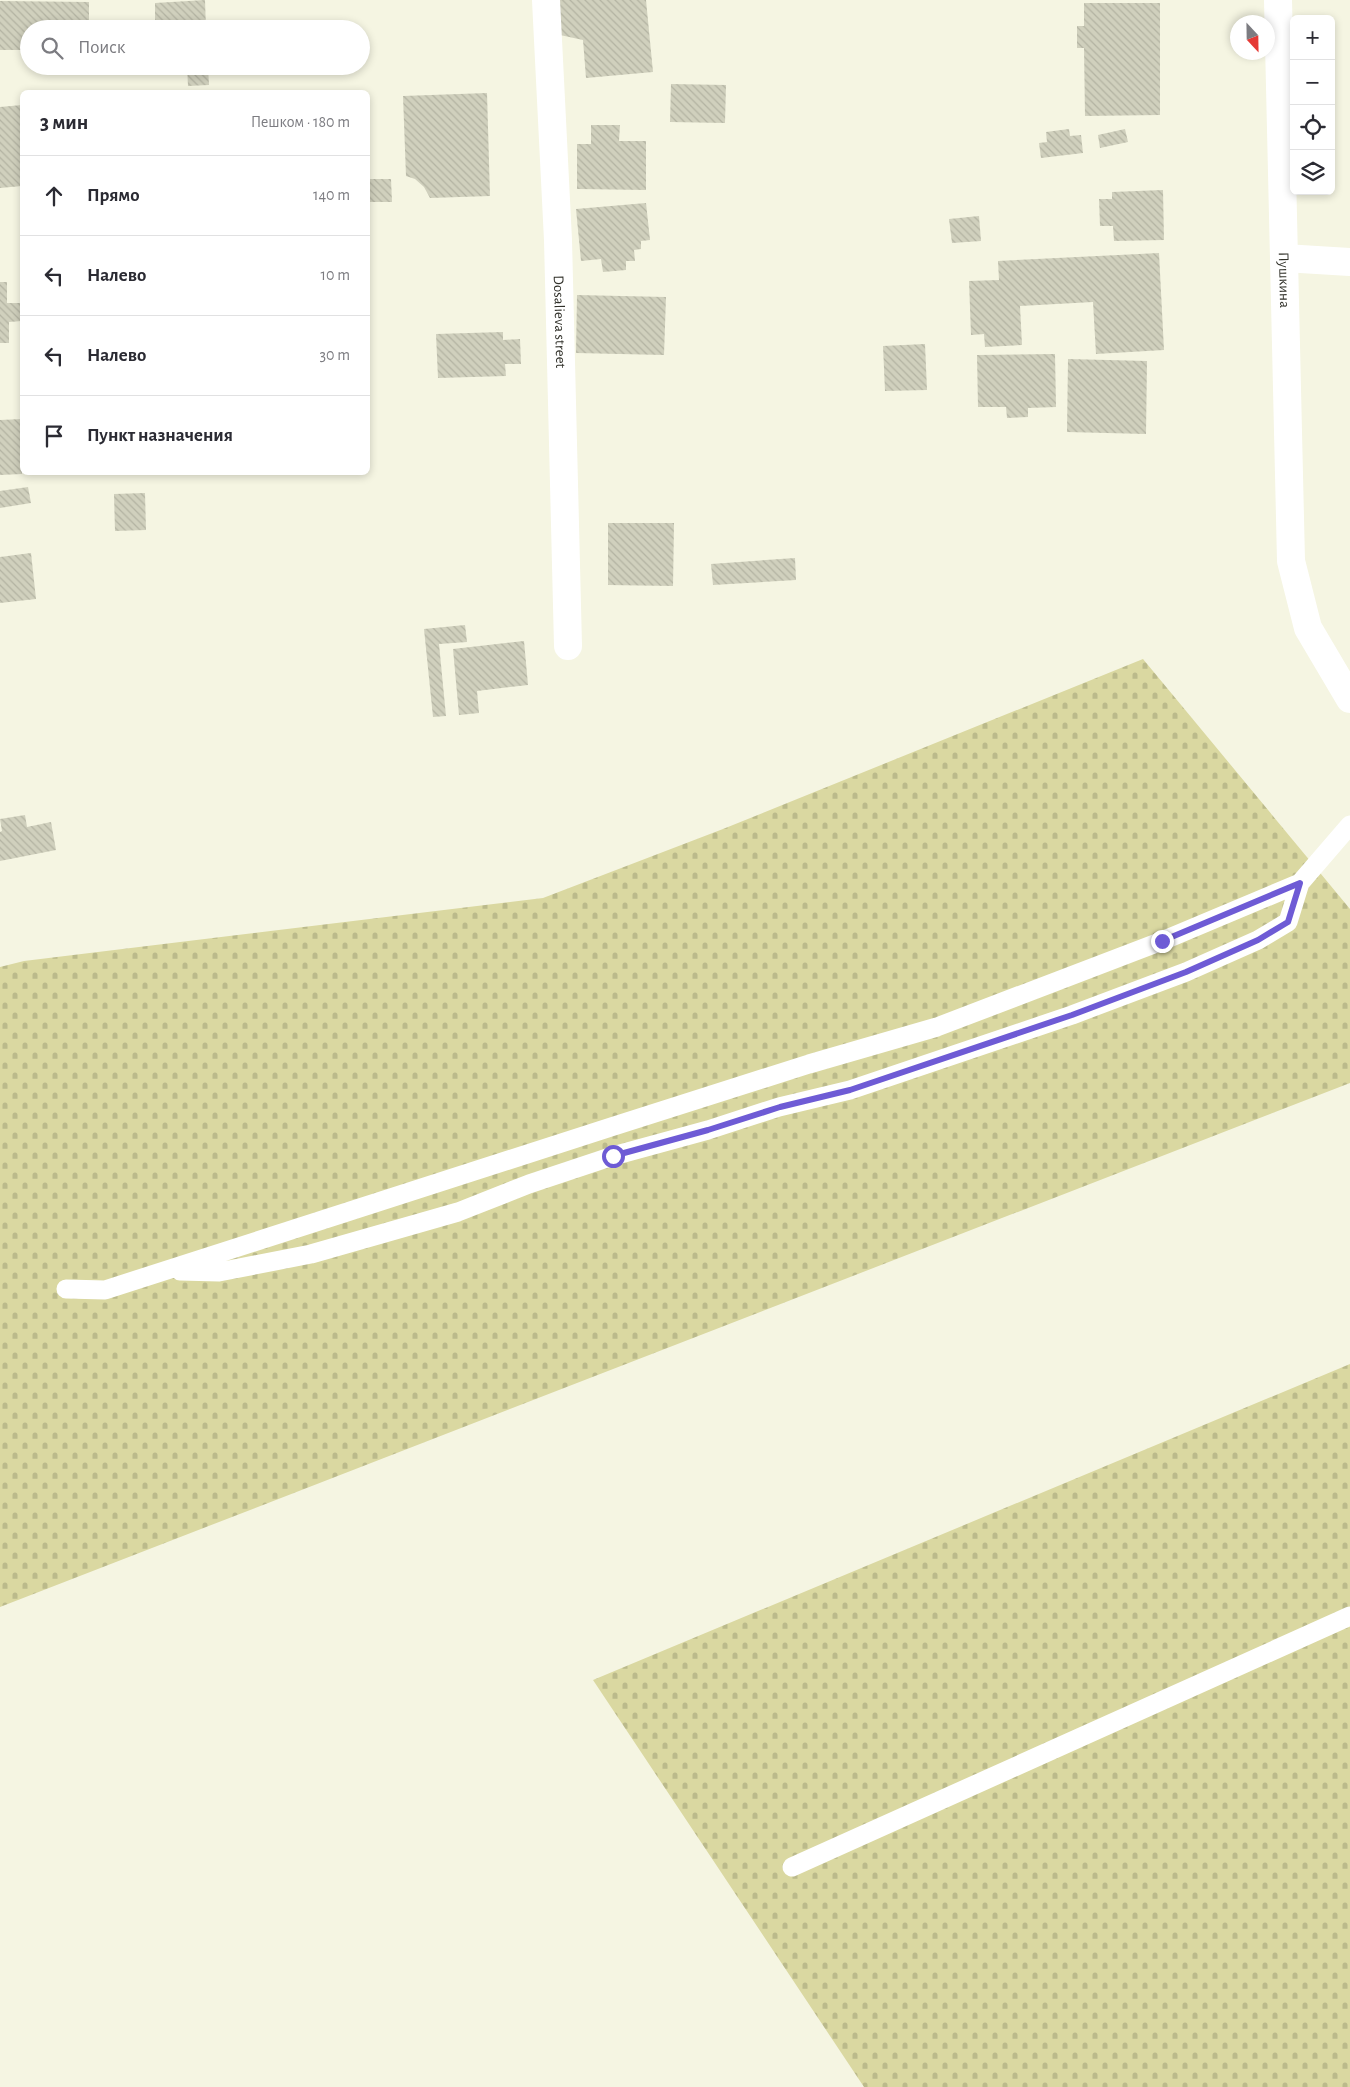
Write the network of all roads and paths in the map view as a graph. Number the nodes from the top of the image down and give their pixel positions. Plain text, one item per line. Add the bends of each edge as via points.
1 (546, 0) edge
2 (1278, 0) edge
3 (1284, 258) junction
4 (1350, 262) edge
5 (568, 646) dead end
6 (1350, 699) edge
7 (1350, 825) edge
8 (1300, 883) junction
9 (163, 1271) junction
10 (66, 1289) dead end
11 (1350, 1616) edge
12 (792, 1867) dead end

1 - 5 street, Dosalieva street via 558,240
2 - 3 street, Пушкина
3 - 4 street
3 - 6 street, Пушкина via 1291,561 1308,628
7 - 8 lane
8 - 9 lane via 1162,941 937,1027 800,1067
8 - 9 lane via 1288,922 1258,940 1186,972 1072,1015 850,1090 613,1156 458,1212 311,1254 219,1272
9 - 10 lane via 104,1290
11 - 12 lane

